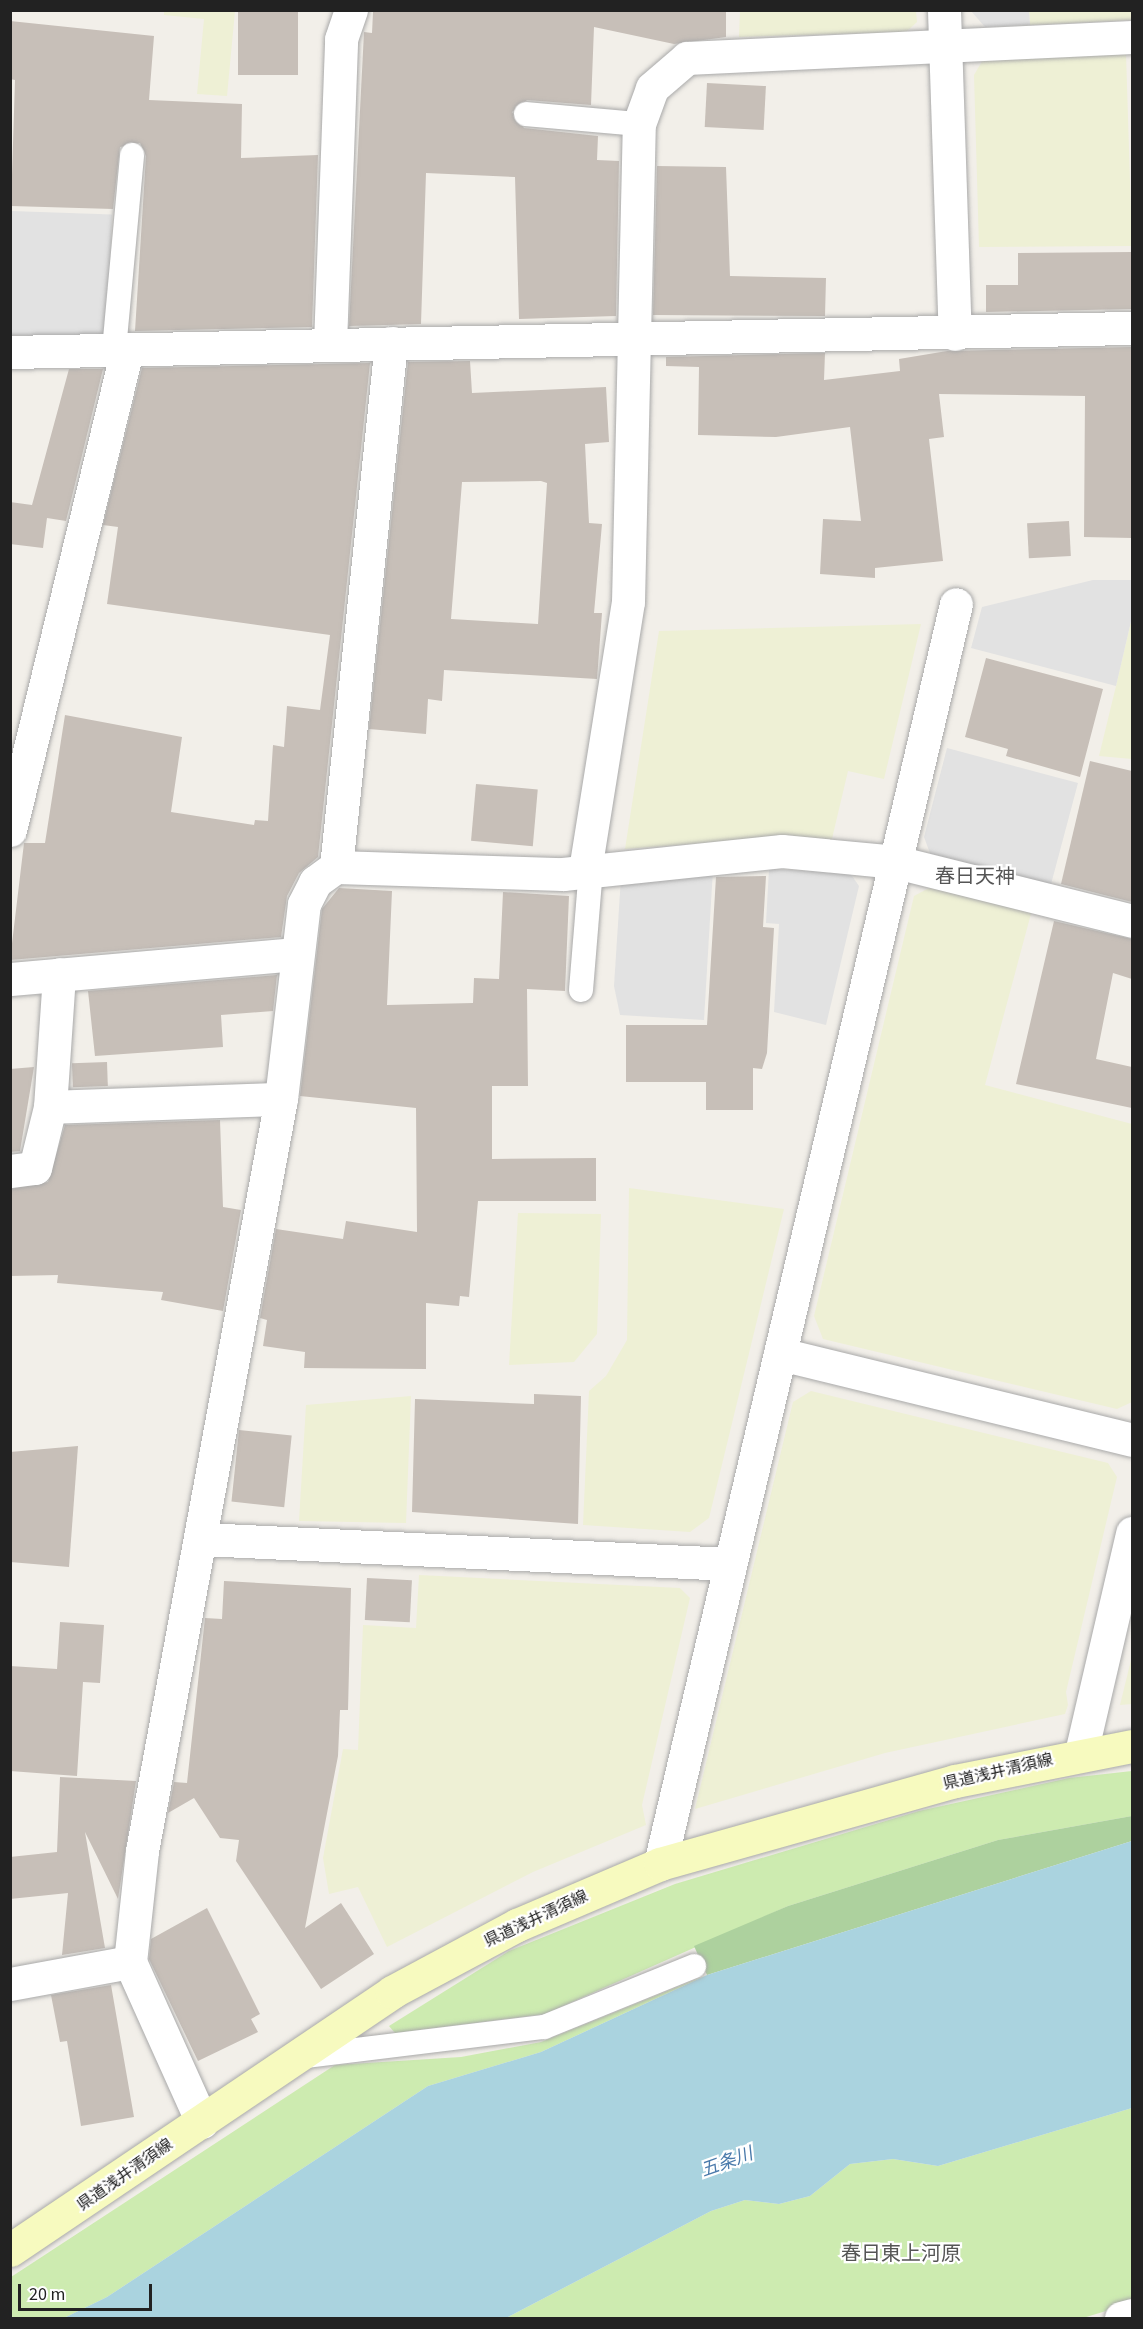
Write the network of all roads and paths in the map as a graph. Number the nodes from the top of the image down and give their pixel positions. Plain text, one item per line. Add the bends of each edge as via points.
1 (351, 10) edge
2 (944, 10) edge
3 (1132, 37) edge
4 (945, 46) junction
5 (526, 114) dead end
6 (639, 124) junction
7 (132, 154) dead end
8 (1132, 328) edge
9 (955, 334) junction
10 (634, 339) junction
11 (391, 343) junction
12 (330, 344) junction
13 (121, 349) junction
14 (10, 352) edge
15 (956, 604) dead end
16 (24, 717) edge
17 (10, 830) edge
18 (896, 862) junction
19 (336, 867) junction
20 (588, 869) junction
21 (1132, 921) edge
22 (297, 954) junction
23 (59, 974) junction
24 (10, 979) edge
25 (581, 990) dead end
26 (281, 1099) junction
27 (50, 1107) junction
28 (10, 1171) edge
29 (780, 1354) junction
30 (1132, 1440) edge
31 (1132, 1533) edge
32 (202, 1539) junction
33 (730, 1564) junction
34 (1132, 1746) edge
35 (1081, 1753) junction
36 (660, 1864) junction
37 (130, 1962) junction
38 (694, 1966) dead end
39 (10, 1984) edge
40 (297, 2057) junction
41 (202, 2122) junction
42 (10, 2250) edge
43 (1132, 2315) edge
44 (1121, 2319) edge

1 - 12 street via 341,39
2 - 4 street
3 - 4 street
4 - 6 street via 687,58 652,88
4 - 9 street
5 - 6 lane
6 - 10 street
7 - 13 lane
8 - 9 street
9 - 10 street
10 - 11 street
10 - 20 street via 628,602
11 - 12 street
11 - 19 street
12 - 13 street
13 - 14 street
13 - 16 street
15 - 18 street
16 - 17 street
18 - 20 street via 782,851
18 - 21 street
18 - 29 street
19 - 20 street
19 - 22 street via 315,882 304,904
20 - 25 lane
22 - 23 street
22 - 26 street
23 - 24 street
23 - 27 street
26 - 27 street
26 - 32 street
27 - 28 street via 35,1168
29 - 30 street
29 - 33 street
31 - 35 street
32 - 33 street
32 - 37 street via 142,1851
33 - 36 street
34 - 35 main road, 県道浅井清須線
35 - 36 main road, 県道浅井清須線 via 955,1781
36 - 40 main road, 県道浅井清須線 via 507,1930 392,1992
37 - 39 street
37 - 41 street
38 - 40 lane via 544,2027
40 - 41 main road, 県道浅井清須線
41 - 42 main road, 県道浅井清須線
43 - 44 street

